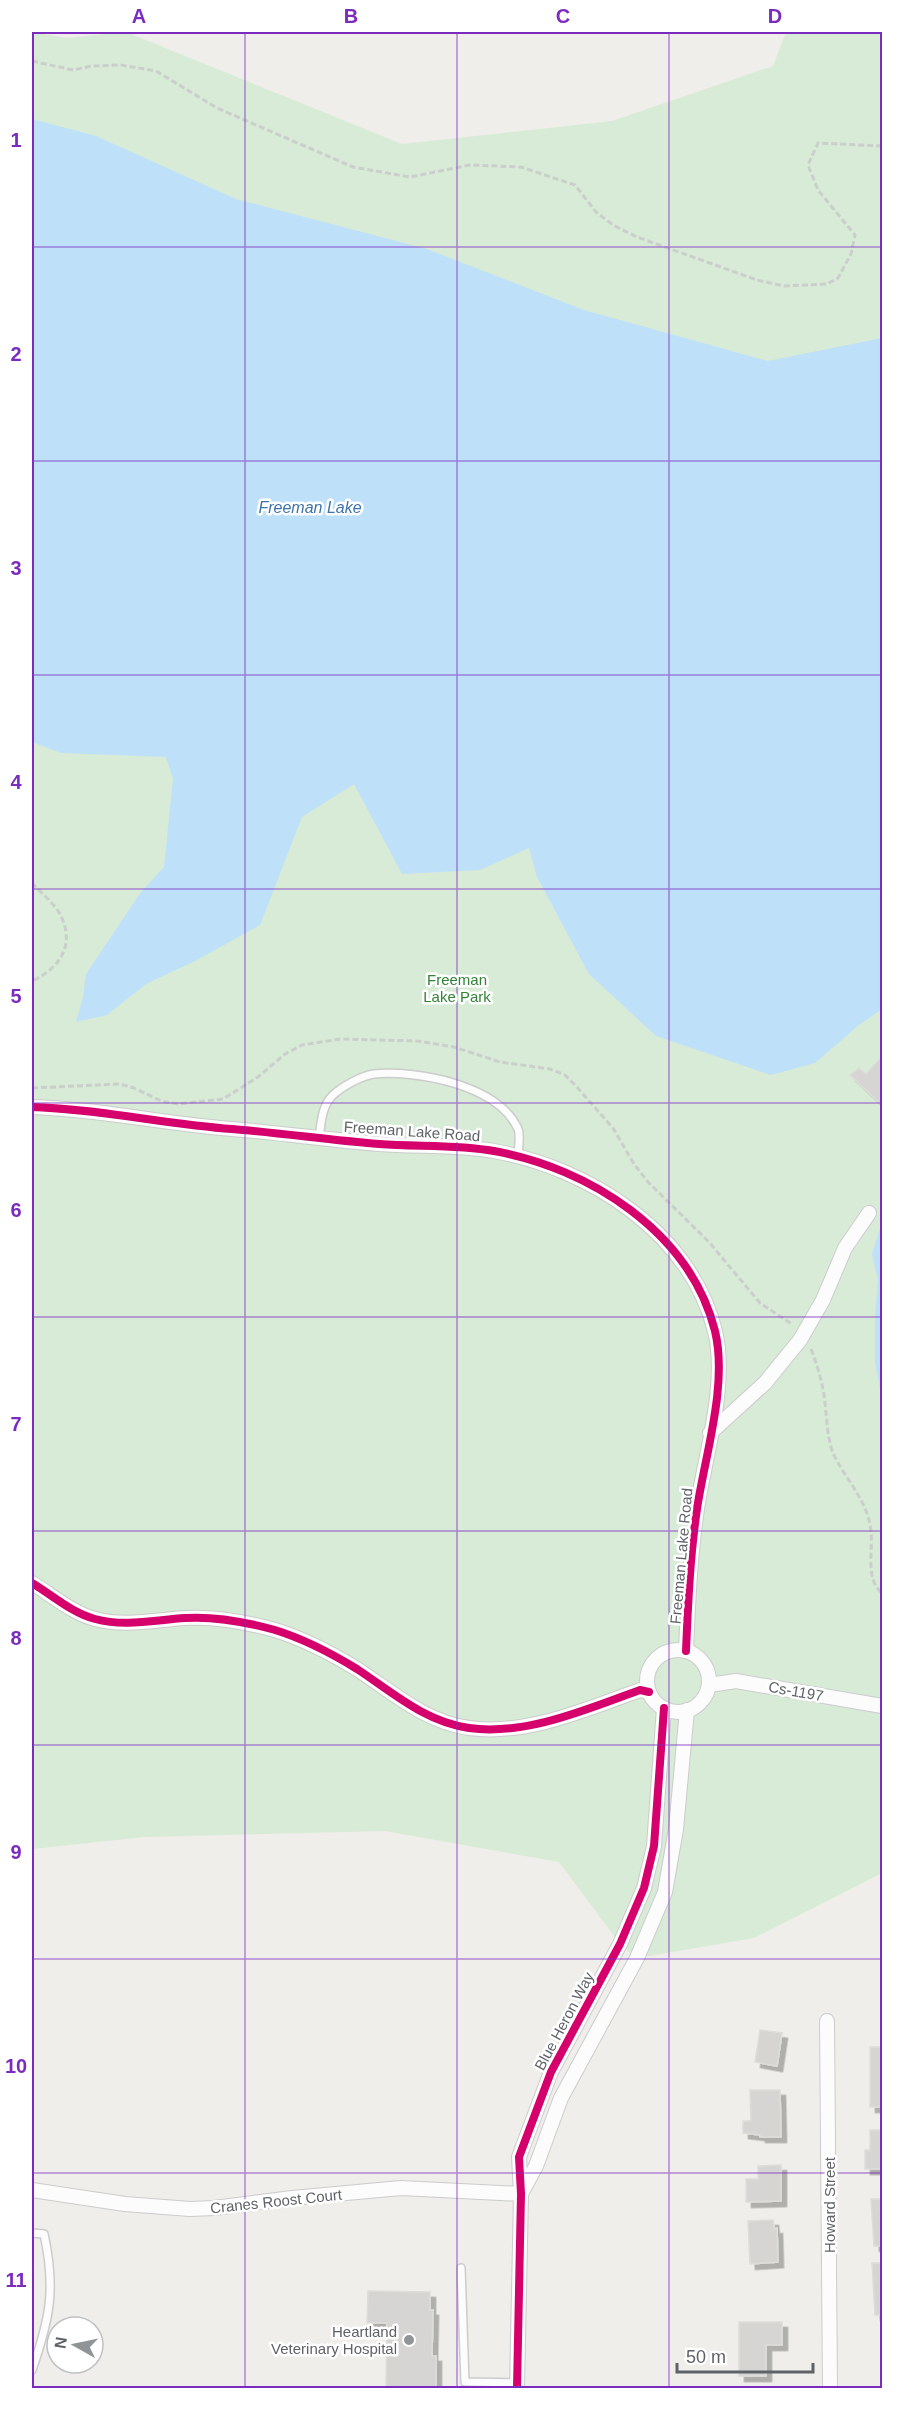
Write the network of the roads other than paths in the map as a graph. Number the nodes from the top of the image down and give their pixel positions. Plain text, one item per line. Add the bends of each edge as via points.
1 (32, 1107) edge
2 (318, 1138) junction
3 (518, 1156) junction
4 (869, 1213) dead end
5 (710, 1433) junction
6 (32, 1583) edge
7 (686, 1651) junction
8 (709, 1685) junction
9 (649, 1692) junction
10 (882, 1706) edge
11 (664, 1708) junction
12 (687, 1710) junction
13 (827, 2021) dead end
14 (32, 2190) edge
15 (521, 2194) junction
16 (32, 2233) edge
17 (461, 2268) dead end
18 (32, 2370) edge
19 (517, 2386) edge
20 (830, 2388) edge

1 - 2 street, Freeman Lake Road via 71,1108
2 - 3 street, Freeman Lake Road via 432,1145
2 - 3 lane via 322,1113 332,1096 350,1083 373,1074 434,1078 478,1091 505,1109 519,1131
3 - 5 street, Freeman Lake Road via 570,1175 621,1203 678,1256 700,1291 715,1331 719,1374
4 - 5 street via 845,1248 802,1337 765,1383
5 - 7 street, Freeman Lake Road via 693,1534
6 - 9 street via 77,1612 103,1620 130,1624 209,1618 275,1630 318,1647 426,1715 468,1728 514,1728 640,1690
7 - 8 street via 703,1663
7 - 9 street via 673,1650 653,1663 648,1675
8 - 10 street, Cs-1197 via 736,1681
8 - 12 street via 697,1705
9 - 11 street
11 - 12 street via 674,1712
11 - 15 street, Blue Heron Way via 654,1846 644,1888 620,1944 551,2072 519,2157
12 - 15 street, Blue Heron Way via 676,1829 664,1892 637,1958 561,2098 536,2166
13 - 20 street, Howard Street
14 - 15 street, Cranes Roost Court via 190,2209 401,2188
15 - 19 street, Blue Heron Way
16 - 18 lane via 44,2234 52,2288 49,2316
17 - 19 lane via 465,2382

